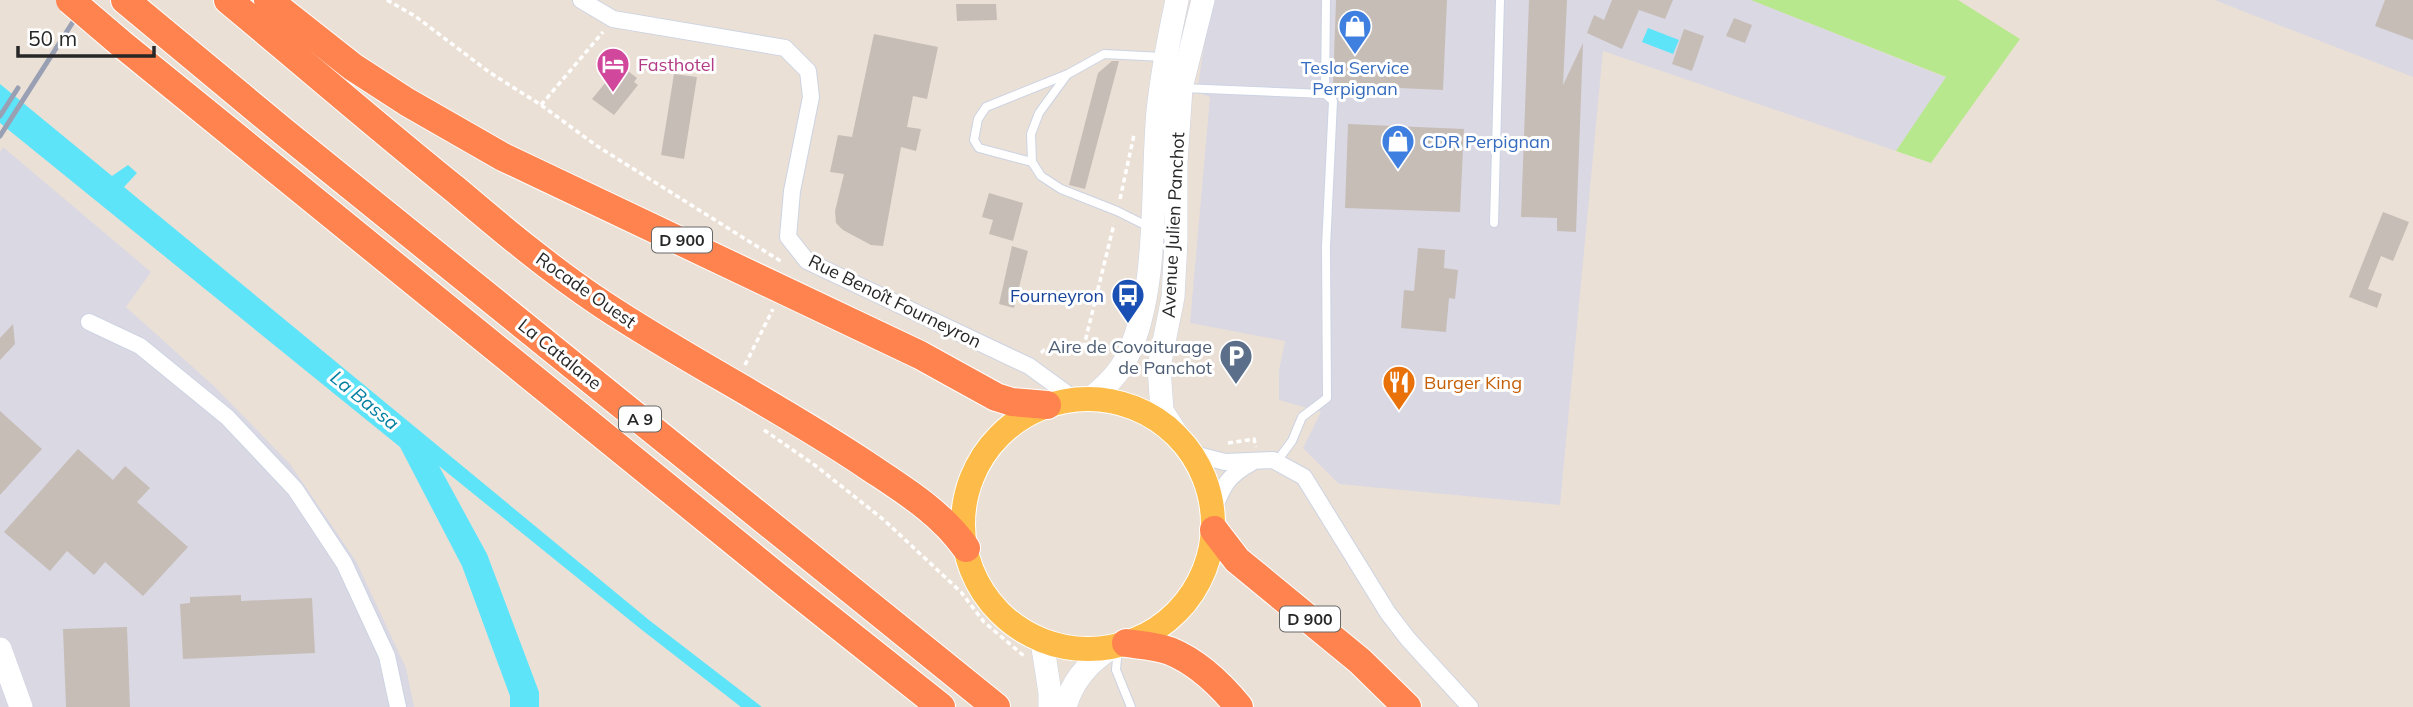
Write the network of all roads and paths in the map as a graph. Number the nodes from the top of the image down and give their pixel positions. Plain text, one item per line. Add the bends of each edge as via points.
1 (70, 0) edge
2 (228, 0) edge
3 (268, 0) edge
4 (387, 0) edge
5 (581, 0) edge
6 (1177, 0) edge
7 (1203, 0) edge
8 (1326, 0) edge
9 (1500, 0) edge
10 (131, 5) edge
11 (614, 19) junction
12 (1165, 57) junction
13 (320, 59) junction
14 (1068, 74) junction
15 (1325, 94) junction
16 (1175, 96) junction
17 (541, 106) junction
18 (1167, 118) dead end
19 (1169, 153) junction
20 (1032, 162) junction
21 (1494, 223) dead end
22 (1152, 227) junction
23 (1176, 241) junction
24 (773, 257) dead end
25 (777, 300) dead end
26 (89, 322) dead end
27 (1176, 372) dead end
28 (741, 374) dead end
29 (1196, 374) dead end
30 (1070, 401) junction
31 (1295, 409) dead end
32 (1302, 417) junction
33 (757, 425) dead end
34 (1225, 444) dead end
35 (1187, 449) junction
36 (1257, 459) junction
37 (1278, 461) junction
38 (1213, 520) junction
39 (966, 548) junction
40 (1118, 646) junction
41 (0, 649) edge
42 (1037, 652) junction
43 (20, 707) edge
44 (398, 707) edge
45 (941, 707) edge
46 (996, 707) edge
47 (1050, 707) edge
48 (1065, 707) edge
49 (1131, 707) edge
50 (1239, 707) edge
51 (1407, 707) edge
52 (1470, 707) edge

1 - 45 highway, La Catalane / A 9, bridge
2 - 13 highway, Rocade Ouest / D 900
3 - 13 highway, Rocade Ouest / D 900
4 - 17 path
5 - 11 street, Rue Benoît Fourneyron
6 - 12 main road, Avenue Julien Panchot
6 - 16 lane via 1181,12 1172,53
7 - 16 main road, Avenue Julien Panchot
8 - 15 lane
9 - 21 lane
10 - 46 highway, La Catalane / A 9
11 - 17 path
11 - 30 street, Rue Benoît Fourneyron via 785,48 808,71 811,97 788,237 807,261 1004,353 1044,375
12 - 14 lane via 1104,54
12 - 16 lane via 1174,78
12 - 22 main road, Avenue Julien Panchot
13 - 30 highway, Rocade Ouest / D 900 via 503,157 920,355 996,397 1012,402
13 - 39 highway, Rocade Ouest / D 900 via 506,232 601,303 888,479 937,514
14 - 20 lane via 1039,113 1031,134
14 - 20 lane via 986,107 978,119 974,140 979,148
15 - 16 lane
15 - 32 lane via 1333,101 1326,247 1327,398
16 - 19 main road, Avenue Julien Panchot
17 - 24 path
18 - 19 lane
19 - 23 main road, Avenue Julien Panchot
20 - 22 lane via 1041,176 1061,190
22 - 23 lane
22 - 30 main road, Avenue Julien Panchot via 1138,326 1125,360 1106,386
23 - 35 main road, Avenue Julien Panchot via 1173,297 1158,386 1162,411
25 - 28 path
26 - 44 street via 151,354 227,416 295,489 344,563 387,656
27 - 29 path
30 - 35 main road via 1112,401 1132,407 1152,416
30 - 39 main road via 1024,416 1003,432 980,462 966,497
31 - 32 lane
32 - 37 lane
33 - 42 path via 884,520 948,579 984,622
34 - 36 path via 1254,439
35 - 36 street via 1225,462
35 - 38 main road via 1200,471
36 - 37 street
36 - 38 street via 1234,472 1224,484
37 - 52 street via 1304,477 1408,639
38 - 40 main road via 1208,561 1194,592 1164,625
38 - 51 highway, D 900 via 1237,560 1360,661
39 - 42 main road via 976,577 992,602
40 - 42 main road
40 - 48 main road via 1091,661
40 - 49 lane via 1116,670
40 - 50 highway via 1168,650 1184,658
41 - 43 main road
42 - 47 main road

